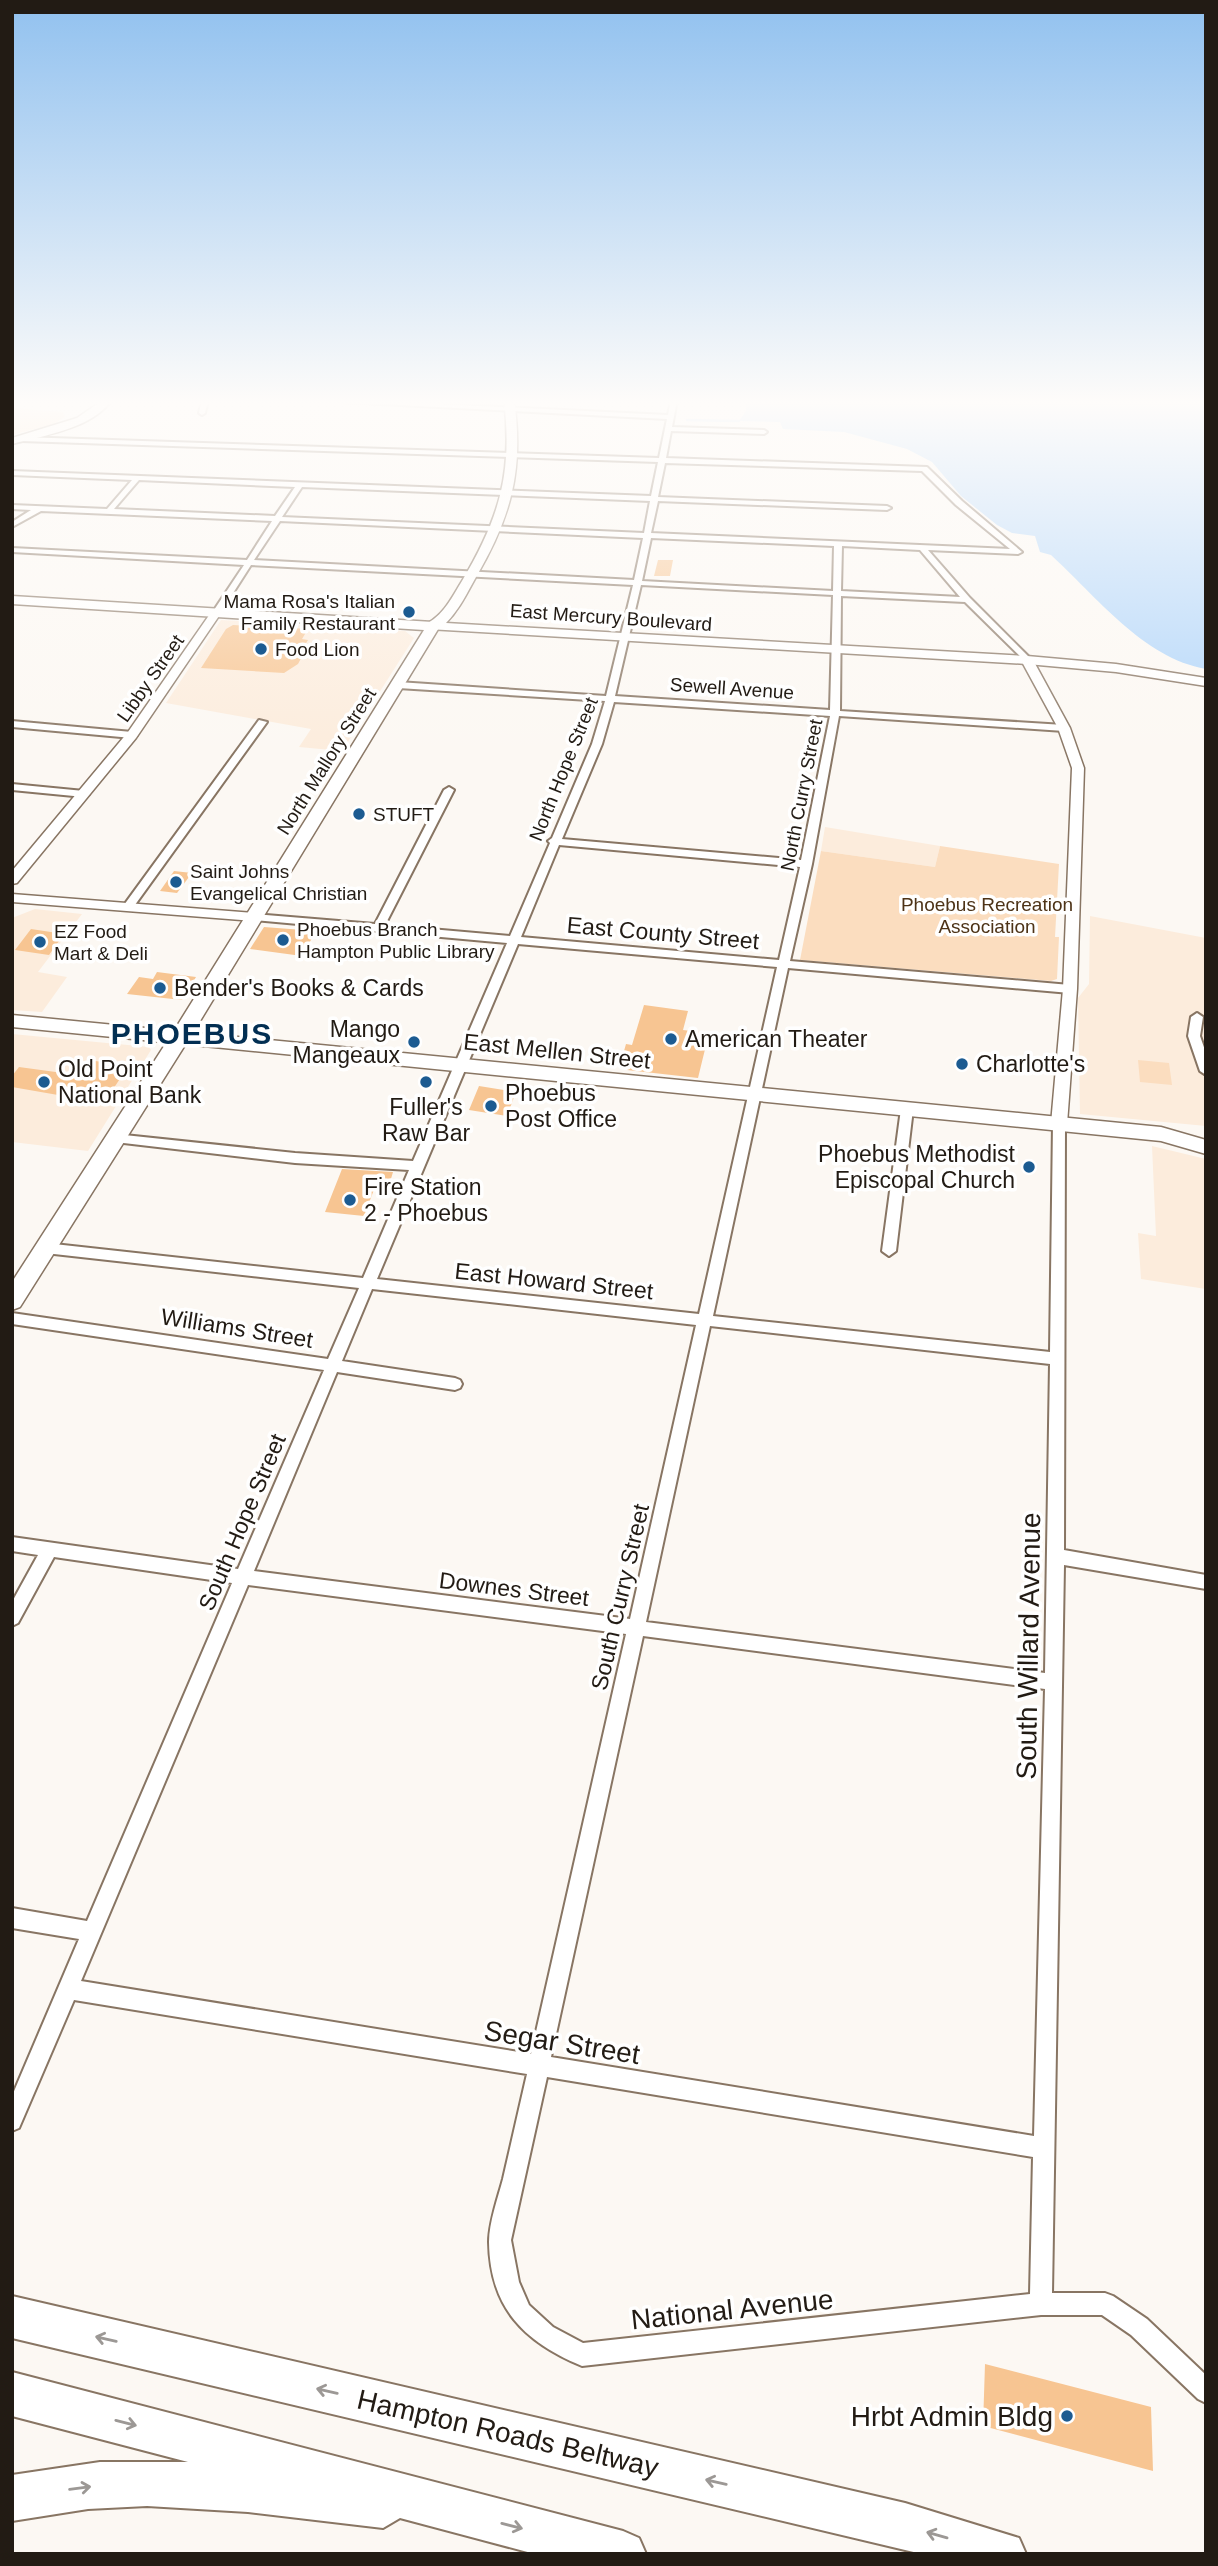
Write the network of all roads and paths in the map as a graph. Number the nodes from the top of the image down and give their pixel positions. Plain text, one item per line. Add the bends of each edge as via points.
1 (277, 519) edge
2 (293, 520) edge
3 (495, 520) edge
4 (652, 520) edge
5 (979, 520) edge
6 (492, 529) junction
7 (649, 536) junction
8 (838, 545) junction
9 (923, 549) junction
10 (12, 550) edge
11 (251, 561) junction
12 (468, 573) junction
13 (638, 582) junction
14 (836, 594) junction
15 (12, 600) edge
16 (967, 600) junction
17 (216, 612) junction
18 (433, 626) junction
19 (625, 637) junction
20 (835, 651) junction
21 (1027, 660) junction
22 (1206, 682) edge
23 (398, 685) junction
24 (611, 698) junction
25 (835, 712) junction
26 (262, 722) dead end
27 (12, 724) edge
28 (1063, 727) junction
29 (132, 735) junction
30 (12, 787) edge
31 (449, 790) dead end
32 (84, 794) junction
33 (553, 841) junction
34 (807, 863) junction
35 (12, 880) edge
36 (12, 898) edge
37 (128, 907) junction
38 (254, 917) junction
39 (377, 929) junction
40 (513, 940) junction
41 (784, 965) junction
42 (1070, 989) junction
43 (1197, 1017) dead end
44 (12, 1021) edge
45 (180, 1037) junction
46 (462, 1066) junction
47 (1206, 1071) edge
48 (755, 1095) junction
49 (907, 1109) junction
50 (1059, 1124) junction
51 (1180, 1137) junction
52 (115, 1138) junction
53 (1206, 1139) edge
54 (1206, 1147) edge
55 (417, 1166) junction
56 (45, 1248) junction
57 (889, 1251) dead end
58 (367, 1283) junction
59 (12, 1301) edge
60 (12, 1318) edge
61 (704, 1321) junction
62 (1057, 1359) junction
63 (333, 1365) junction
64 (455, 1384) dead end
65 (12, 1544) edge
66 (50, 1549) junction
67 (1056, 1556) junction
68 (243, 1577) junction
69 (1206, 1582) edge
70 (12, 1619) edge
71 (636, 1628) junction
72 (1053, 1682) junction
73 (12, 1918) edge
74 (93, 1932) junction
75 (70, 1989) junction
76 (539, 2067) junction
77 (12, 2121) edge
78 (1045, 2148) junction
79 (500, 2240) joint
80 (1041, 2304) junction
81 (12, 2317) edge
82 (1206, 2391) edge
83 (12, 2394) edge
84 (12, 2498) edge
85 (468, 2515) junction
86 (623, 2554) edge
87 (1003, 2554) edge

1 - 11 street, Libby Street
2 - 6 street
3 - 6 main road, North Mallory Street
4 - 7 street, North Hope Street
5 - 9 street via 1018,552
6 - 7 street
6 - 12 main road, North Mallory Street
7 - 8 street
7 - 13 street, North Hope Street
8 - 9 street
8 - 14 street, North Curry Street
9 - 16 street
10 - 11 street
11 - 12 street
11 - 17 street, Libby Street
12 - 13 street
12 - 18 main road, North Mallory Street
13 - 14 street
13 - 19 street, North Hope Street
14 - 16 street
14 - 20 street, North Curry Street
15 - 17 main road, East Mercury Boulevard
16 - 21 street
17 - 18 main road, East Mercury Boulevard
17 - 29 street, Libby Street
18 - 19 main road, East Mercury Boulevard
18 - 23 main road, North Mallory Street
19 - 20 main road, East Mercury Boulevard
19 - 24 street, North Hope Street
20 - 21 main road, East Mercury Boulevard
20 - 25 street, North Curry Street
21 - 22 main road, East Mercury Boulevard
21 - 28 street, South Willard Avenue
23 - 24 street, Sewell Avenue
23 - 38 main road, North Mallory Street
24 - 25 street, Sewell Avenue
24 - 33 street, North Hope Street via 597,744
25 - 28 street, Sewell Avenue
25 - 34 street, North Curry Street
26 - 37 street
27 - 29 street
28 - 42 street, South Willard Avenue via 1078,768
29 - 32 street, Libby Street
30 - 32 street
31 - 39 street
32 - 35 street, Libby Street
33 - 34 street
33 - 40 street, North Hope Street
34 - 41 street, North Curry Street
36 - 37 street
37 - 38 street
38 - 39 street, East County Street
38 - 45 main road
39 - 40 street, East County Street
40 - 41 street, East County Street
40 - 46 street, South Hope Street
41 - 42 street, East County Street
41 - 48 street, South Curry Street
42 - 50 street, South Willard Avenue
43 - 47 street via 1194,1036
44 - 45 main road, East Mellen Street
45 - 46 main road, East Mellen Street
45 - 52 main road
46 - 48 main road, East Mellen Street
46 - 55 street, South Hope Street
48 - 49 main road, East Mellen Street
48 - 61 street, South Curry Street
49 - 50 main road, East Mellen Street
49 - 57 street
50 - 51 main road, East Mellen Street
50 - 62 street, South Willard Avenue
51 - 53 main road, East Mellen Street
51 - 54 main road, East Mellen Street
52 - 55 street
52 - 56 main road
55 - 58 street, South Hope Street
56 - 58 street, East Howard Street
56 - 59 main road
58 - 61 street, East Howard Street
58 - 63 street, South Hope Street
60 - 63 street, Williams Street
61 - 62 street, East Howard Street
61 - 71 street, South Curry Street
62 - 67 street, South Willard Avenue
63 - 64 street, Williams Street
63 - 68 street, South Hope Street
65 - 66 street, Downes Street
66 - 68 street, Downes Street
66 - 70 street
67 - 69 street
67 - 72 street, South Willard Avenue
68 - 71 street, Downes Street
68 - 74 street, South Hope Street
71 - 72 street, Downes Street
71 - 76 street, South Curry Street
72 - 78 street, South Willard Avenue
73 - 74 street
74 - 75 street, South Hope Street
75 - 76 street, Segar Street
75 - 77 street, South Hope Street
76 - 78 street, Segar Street
76 - 79 street, South Curry Street
78 - 80 street, South Willard Avenue
79 - 80 street, National Avenue via 505,2277 522,2318 548,2340 582,2355
80 - 82 street, National Avenue via 1105,2304 1139,2328
87 -> 81 highway, Hampton Roads Beltway via 905,2526
83 -> 85 highway
84 -> 85 highway via 148,2483
85 -> 86 highway

